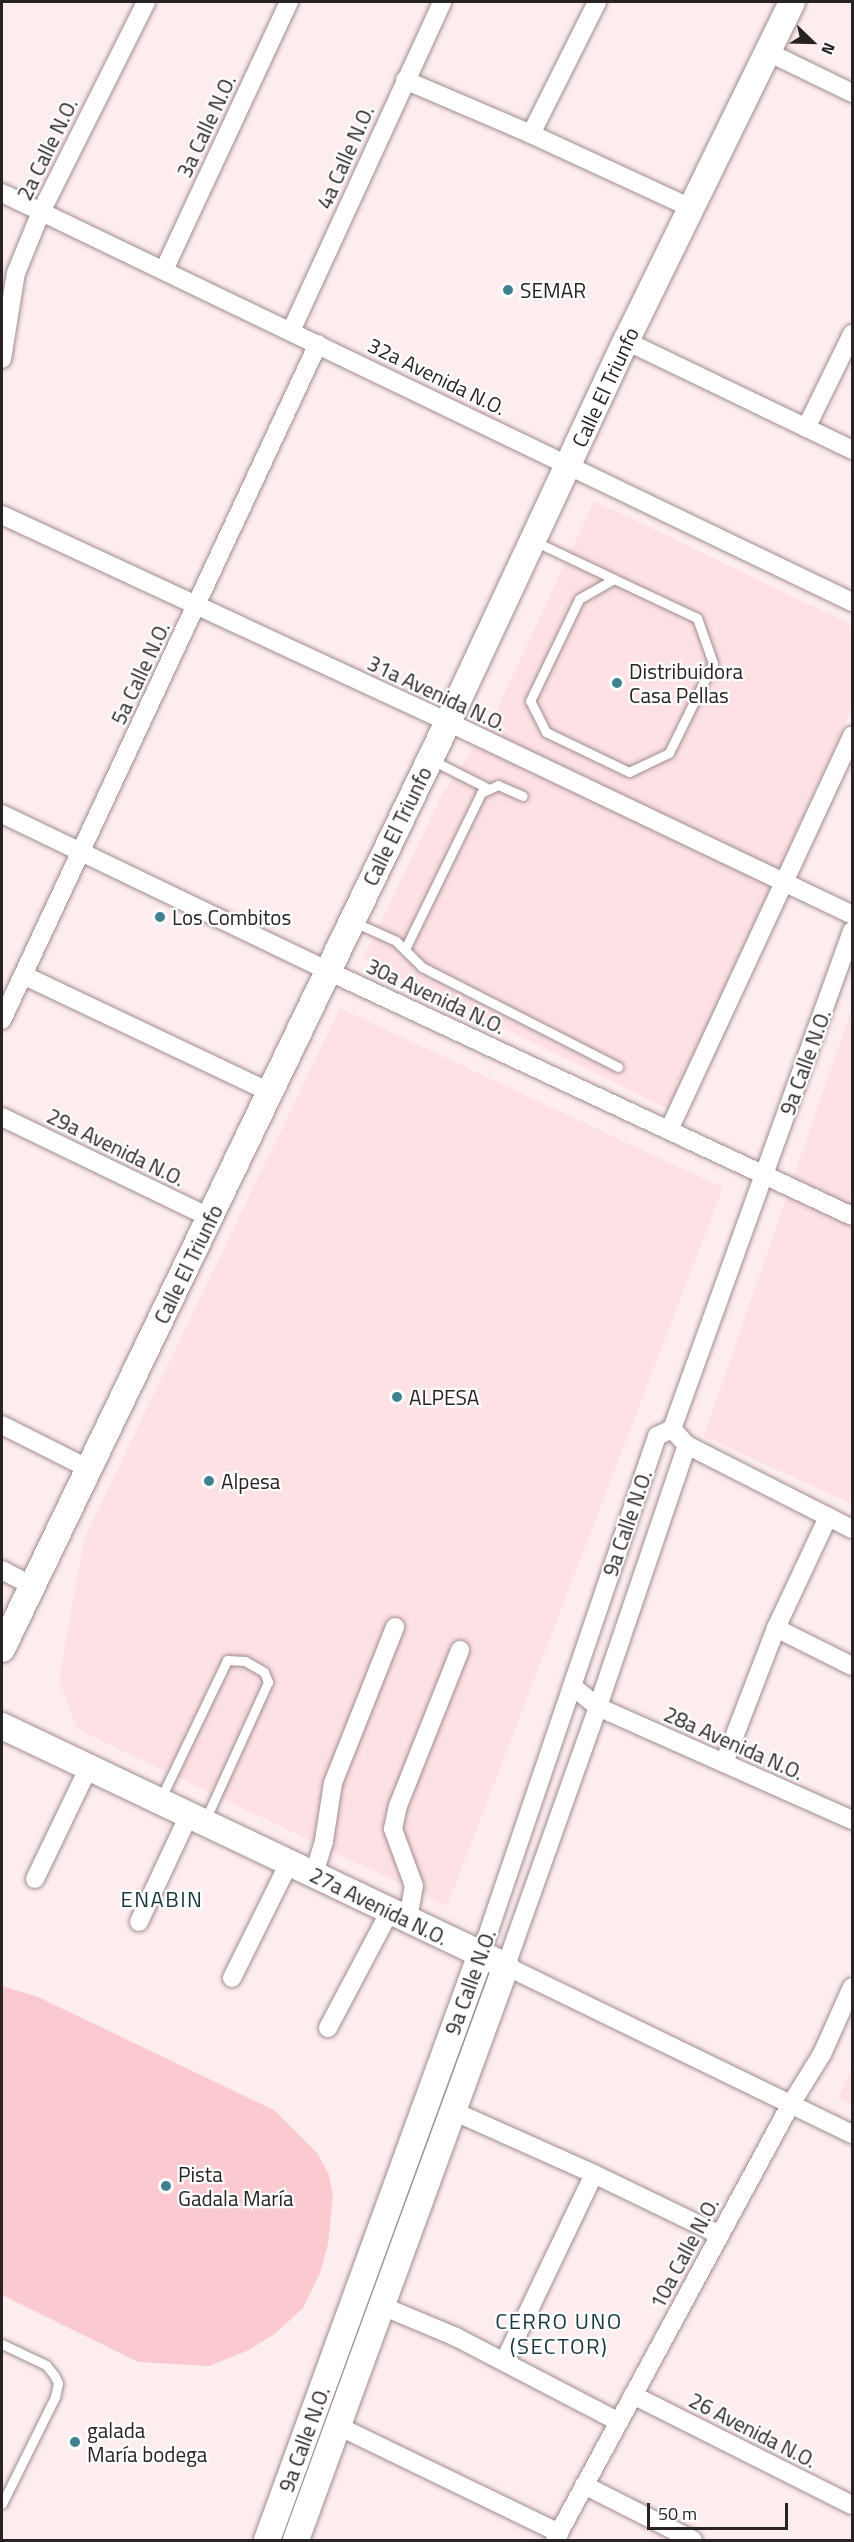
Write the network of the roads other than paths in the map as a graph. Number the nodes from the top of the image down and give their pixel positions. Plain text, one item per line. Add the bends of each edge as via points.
1 (146, 2) edge
2 (289, 2) edge
3 (442, 2) edge
4 (597, 2) edge
5 (792, 2) edge
6 (766, 51) junction
7 (405, 80) junction
8 (852, 93) edge
9 (531, 134) junction
10 (2, 193) edge
11 (691, 208) junction
12 (41, 212) junction
13 (164, 270) junction
14 (291, 331) junction
15 (852, 334) edge
16 (626, 341) junction
17 (318, 344) junction
18 (2, 358) edge
19 (806, 428) junction
20 (852, 450) edge
21 (569, 464) junction
22 (2, 515) edge
23 (534, 541) junction
24 (614, 579) junction
25 (852, 602) edge
26 (196, 605) junction
27 (448, 722) junction
28 (852, 735) edge
29 (430, 759) junction
30 (489, 789) junction
31 (523, 796) dead end
32 (2, 814) edge
33 (82, 852) junction
34 (785, 883) junction
35 (852, 915) edge
36 (352, 921) junction
37 (852, 931) edge
38 (405, 949) junction
39 (328, 971) junction
40 (23, 975) junction
41 (2, 1020) edge
42 (618, 1067) dead end
43 (270, 1093) junction
44 (2, 1117) edge
45 (669, 1130) junction
46 (764, 1176) junction
47 (852, 1216) edge
48 (211, 1218) junction
49 (2, 1425) edge
50 (672, 1429) junction
51 (687, 1445) junction
52 (89, 1469) junction
53 (828, 1517) junction
54 (852, 1529) edge
55 (2, 1570) edge
56 (32, 1586) junction
57 (395, 1627) dead end
58 (776, 1628) junction
59 (2, 1650) edge
60 (460, 1650) dead end
61 (852, 1666) edge
62 (572, 1686) junction
63 (598, 1707) junction
64 (2, 1726) edge
65 (724, 1763) junction
66 (89, 1767) junction
67 (160, 1801) junction
68 (197, 1819) junction
69 (852, 1820) edge
70 (290, 1863) junction
71 (314, 1874) junction
72 (35, 1879) dead end
73 (399, 1915) junction
74 (139, 1922) dead end
75 (481, 1954) junction
76 (506, 1966) junction
77 (232, 1978) dead end
78 (852, 1987) edge
79 (328, 2028) dead end
80 (790, 2104) junction
81 (453, 2111) junction
82 (852, 2134) edge
83 (594, 2174) junction
84 (720, 2235) junction
85 (382, 2306) junction
86 (2, 2343) edge
87 (504, 2362) junction
88 (633, 2394) junction
89 (619, 2422) junction
90 (338, 2426) junction
91 (585, 2485) junction
92 (2, 2504) edge
93 (852, 2505) edge
94 (557, 2537) edge
95 (267, 2541) edge
96 (296, 2541) edge
97 (693, 2541) edge

1 - 12 street, 2a Calle N.O.
2 - 13 street, 3a Calle N.O.
3 - 7 street, 4a Calle N.O.
4 - 9 street
5 - 6 main road, Calle El Triunfo
6 - 8 street
6 - 11 main road, Calle El Triunfo
7 - 9 street
7 - 14 street, 4a Calle N.O.
9 - 11 street
10 - 12 street, 32a Avenida N.O.
11 - 16 main road, Calle El Triunfo
12 - 13 street, 32a Avenida N.O.
12 - 18 street, 2a Calle N.O. via 16,273
13 - 14 street, 32a Avenida N.O.
14 - 17 street, 32a Avenida N.O.
15 - 19 street
16 - 19 street
16 - 21 main road, Calle El Triunfo
17 - 21 street, 32a Avenida N.O.
17 - 26 street, 5a Calle N.O.
19 - 20 street
21 - 23 main road, Calle El Triunfo
21 - 25 street, 32a Avenida N.O.
22 - 26 street, 31a Avenida N.O.
23 - 24 lane
23 - 27 main road, Calle El Triunfo
24 - 24 lane via 579,599 530,701 546,732 629,772 669,753 713,663 697,618
26 - 27 street, 31a Avenida N.O.
26 - 33 street, 5a Calle N.O.
27 - 29 main road, Calle El Triunfo
27 - 34 street, 31a Avenida N.O.
28 - 34 street
29 - 30 lane
29 - 36 main road, Calle El Triunfo
30 - 31 lane via 498,785
30 - 38 lane via 481,793
32 - 33 street, 30a Avenida N.O.
33 - 39 street, 30a Avenida N.O.
33 - 40 street, 5a Calle N.O.
34 - 35 street, 31a Avenida N.O.
34 - 45 street
36 - 38 lane via 396,940
36 - 39 main road, Calle El Triunfo
37 - 46 street, 9a Calle N.O.
38 - 42 lane via 422,967
39 - 43 main road, Calle El Triunfo
39 - 45 street, 30a Avenida N.O.
40 - 41 street, 5a Calle N.O.
40 - 43 street
43 - 48 main road, Calle El Triunfo
44 - 48 street, 29a Avenida N.O.
45 - 46 street, 30a Avenida N.O.
46 - 47 street, 30a Avenida N.O.
46 - 50 street, 9a Calle N.O.
48 - 52 main road, Calle El Triunfo
49 - 52 street
50 - 51 street
50 - 62 street, 9a Calle N.O. via 657,1436
51 - 53 street
51 - 63 street, 9a Calle N.O.
52 - 56 main road, Calle El Triunfo
53 - 54 street
53 - 58 street
55 - 56 street
56 - 59 main road, Calle El Triunfo
57 - 71 street via 333,1783 324,1841
58 - 61 street
58 - 65 street
60 - 73 street via 398,1806 393,1829 414,1886
62 - 63 street, 28a Avenida N.O.
62 - 75 street, 9a Calle N.O.
63 - 65 street, 28a Avenida N.O.
63 - 76 street, 9a Calle N.O.
64 - 66 main road, 27a Avenida N.O.
65 - 69 street, 28a Avenida N.O.
66 - 67 main road, 27a Avenida N.O.
66 - 72 street
67 - 68 main road, 27a Avenida N.O.
67 - 68 lane via 227,1660 245,1661 264,1672 268,1682
68 - 70 main road, 27a Avenida N.O.
68 - 74 street
70 - 71 main road, 27a Avenida N.O.
70 - 77 street
71 - 73 main road, 27a Avenida N.O.
73 - 75 main road, 27a Avenida N.O.
73 - 79 street
75 - 76 main road, 27a Avenida N.O.
75 - 95 main road, 9a Calle N.O.
76 - 80 street, 27a Avenida N.O.
76 - 81 main road, 9a Calle N.O.
78 - 80 street, 10a Calle N.O. via 822,2054
80 - 82 street, 27a Avenida N.O.
80 - 84 street, 10a Calle N.O.
81 - 83 street
81 - 85 main road, 9a Calle N.O.
83 - 84 street
83 - 87 street
84 - 88 street, 10a Calle N.O.
85 - 87 street
85 - 90 main road, 9a Calle N.O.
86 - 92 lane via 46,2365 58,2383 55,2397
87 - 89 street
88 - 89 street, 10a Calle N.O.
88 - 93 street, 26 Avenida N.O.
89 - 91 street, 10a Calle N.O.
90 - 94 street
90 - 96 main road, 9a Calle N.O.
91 - 94 street, 10a Calle N.O.
91 - 97 street

